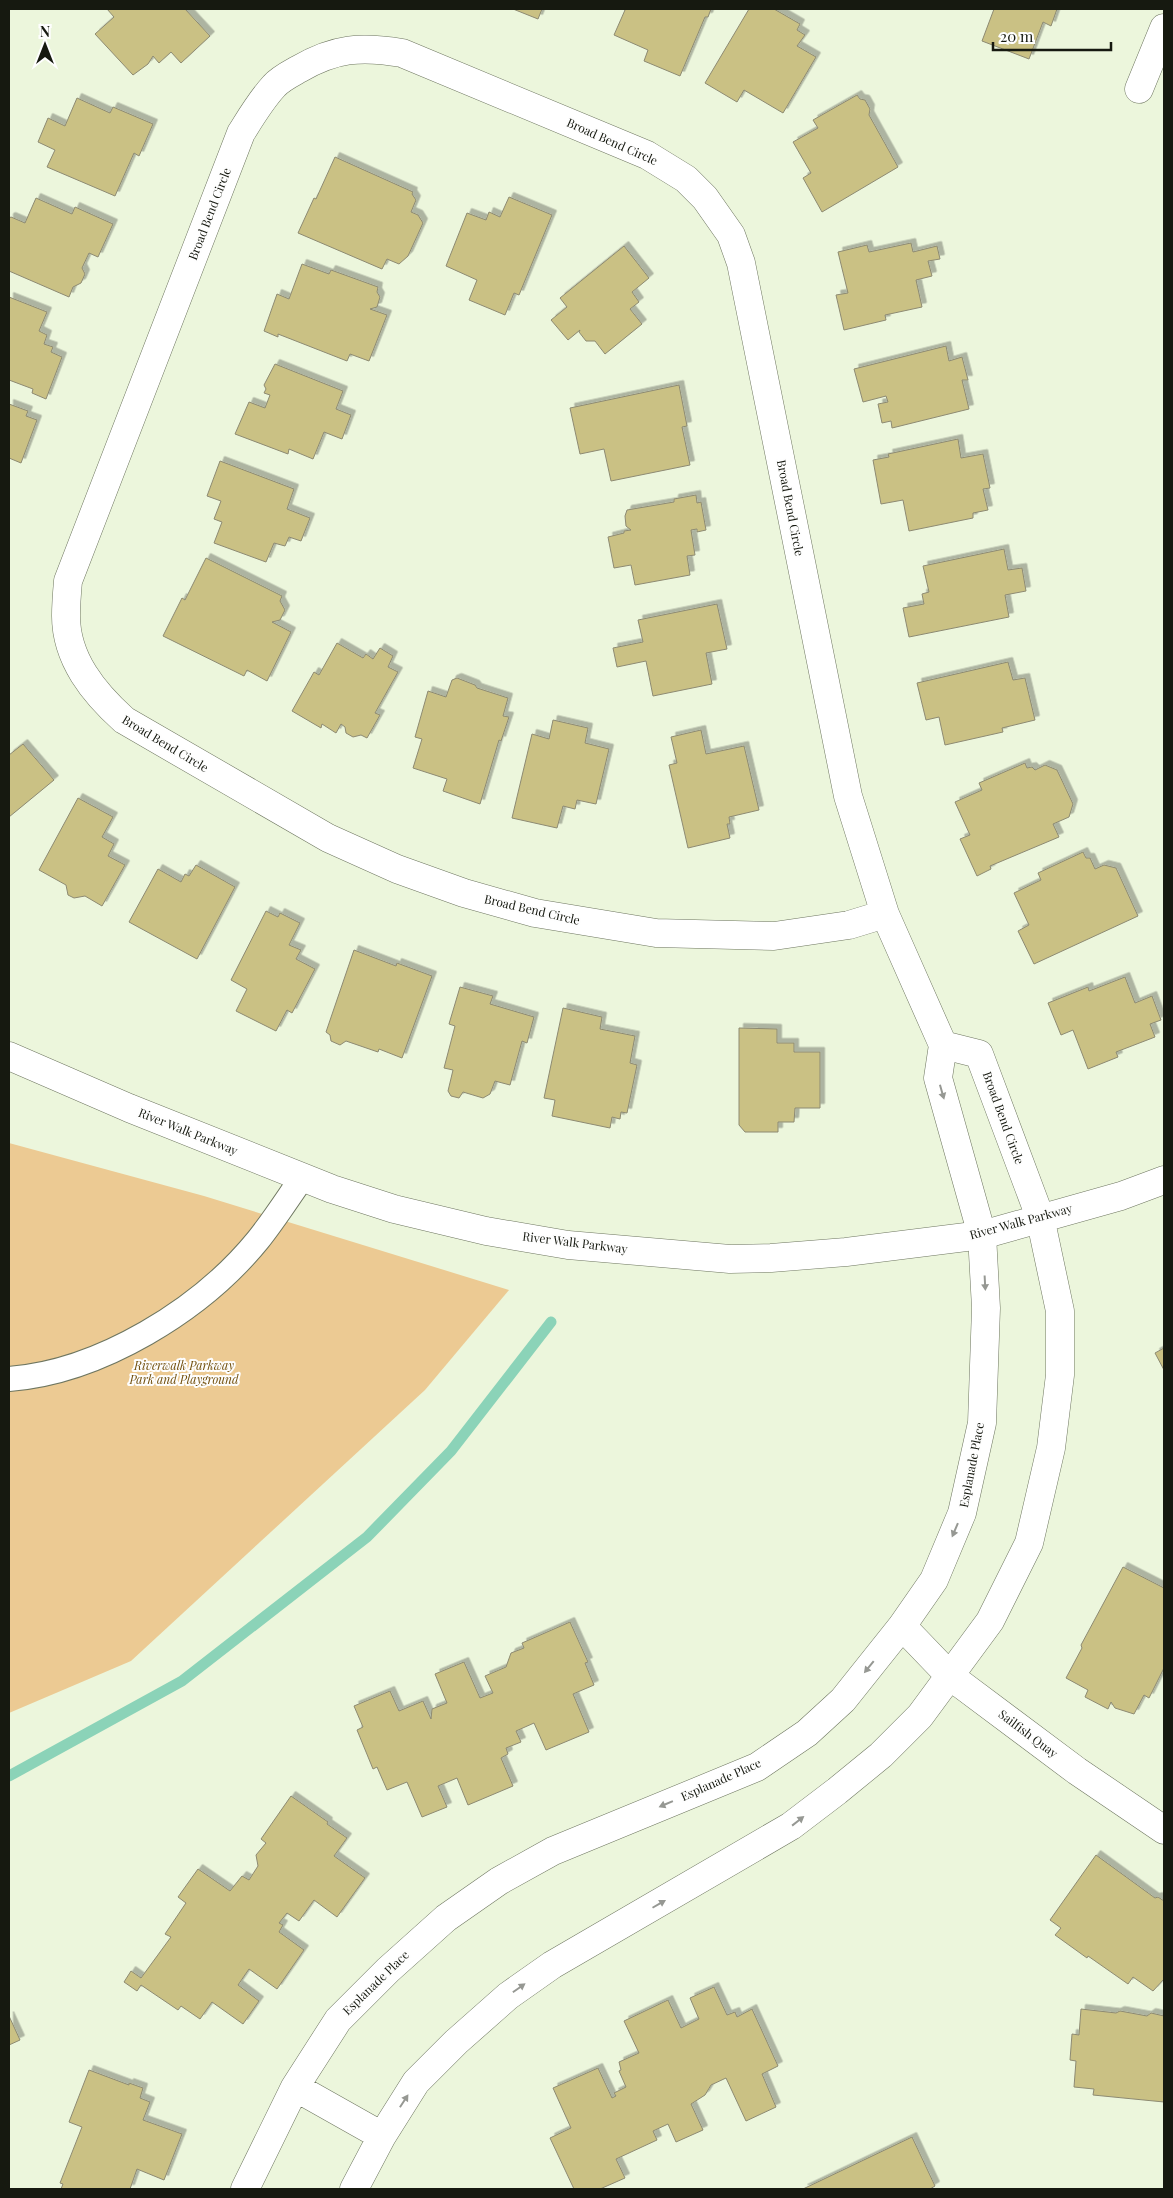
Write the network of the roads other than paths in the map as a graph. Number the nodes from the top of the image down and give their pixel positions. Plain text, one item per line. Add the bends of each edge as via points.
1 (1164, 28) edge
2 (1139, 89) dead end
3 (885, 914) junction
4 (943, 1044) junction
5 (9, 1056) edge
6 (302, 1178) junction
7 (1164, 1180) edge
8 (1040, 1217) junction
9 (982, 1235) junction
10 (9, 1379) edge
11 (902, 1626) junction
12 (950, 1676) junction
13 (1164, 1830) edge
14 (295, 2087) junction
15 (382, 2136) junction
16 (245, 2189) edge
17 (354, 2189) edge

1 - 2 street
3 - 3 street, Broad Bend Circle via 848,796 741,263 731,235 705,198 686,179 647,155 402,53 376,48 332,52 286,76 275,85 241,133 68,581 67,634 86,680 124,720 328,838 397,869 464,893 535,913 656,934 774,936 826,930
3 - 4 street, Broad Bend Circle
4 - 8 street, Broad Bend Circle via 979,1054
4 -> 9 street via 938,1078
5 - 6 street, River Walk Parkway
6 - 9 street, River Walk Parkway via 394,1209 486,1231 568,1244 721,1258 846,1252
6 - 10 lane via 258,1240 221,1278 158,1325 86,1362
7 - 8 street, River Walk Parkway via 1121,1196
8 - 9 street, River Walk Parkway
8 - 12 street via 1060,1311 1060,1375 1051,1448 1029,1543 990,1621
9 -> 11 street, Esplanade Place via 986,1308 982,1423 962,1513 934,1580
11 - 12 street, Sailfish Quay
11 -> 14 street, Esplanade Place via 843,1700 807,1733 756,1767 553,1851 499,1881 446,1918 338,2020
12 - 13 street, Sailfish Quay
15 -> 12 street via 416,2082 508,1996 552,1965 791,1826 881,1755 920,1716
14 - 15 street
14 - 16 street, Esplanade Place
15 - 17 street

